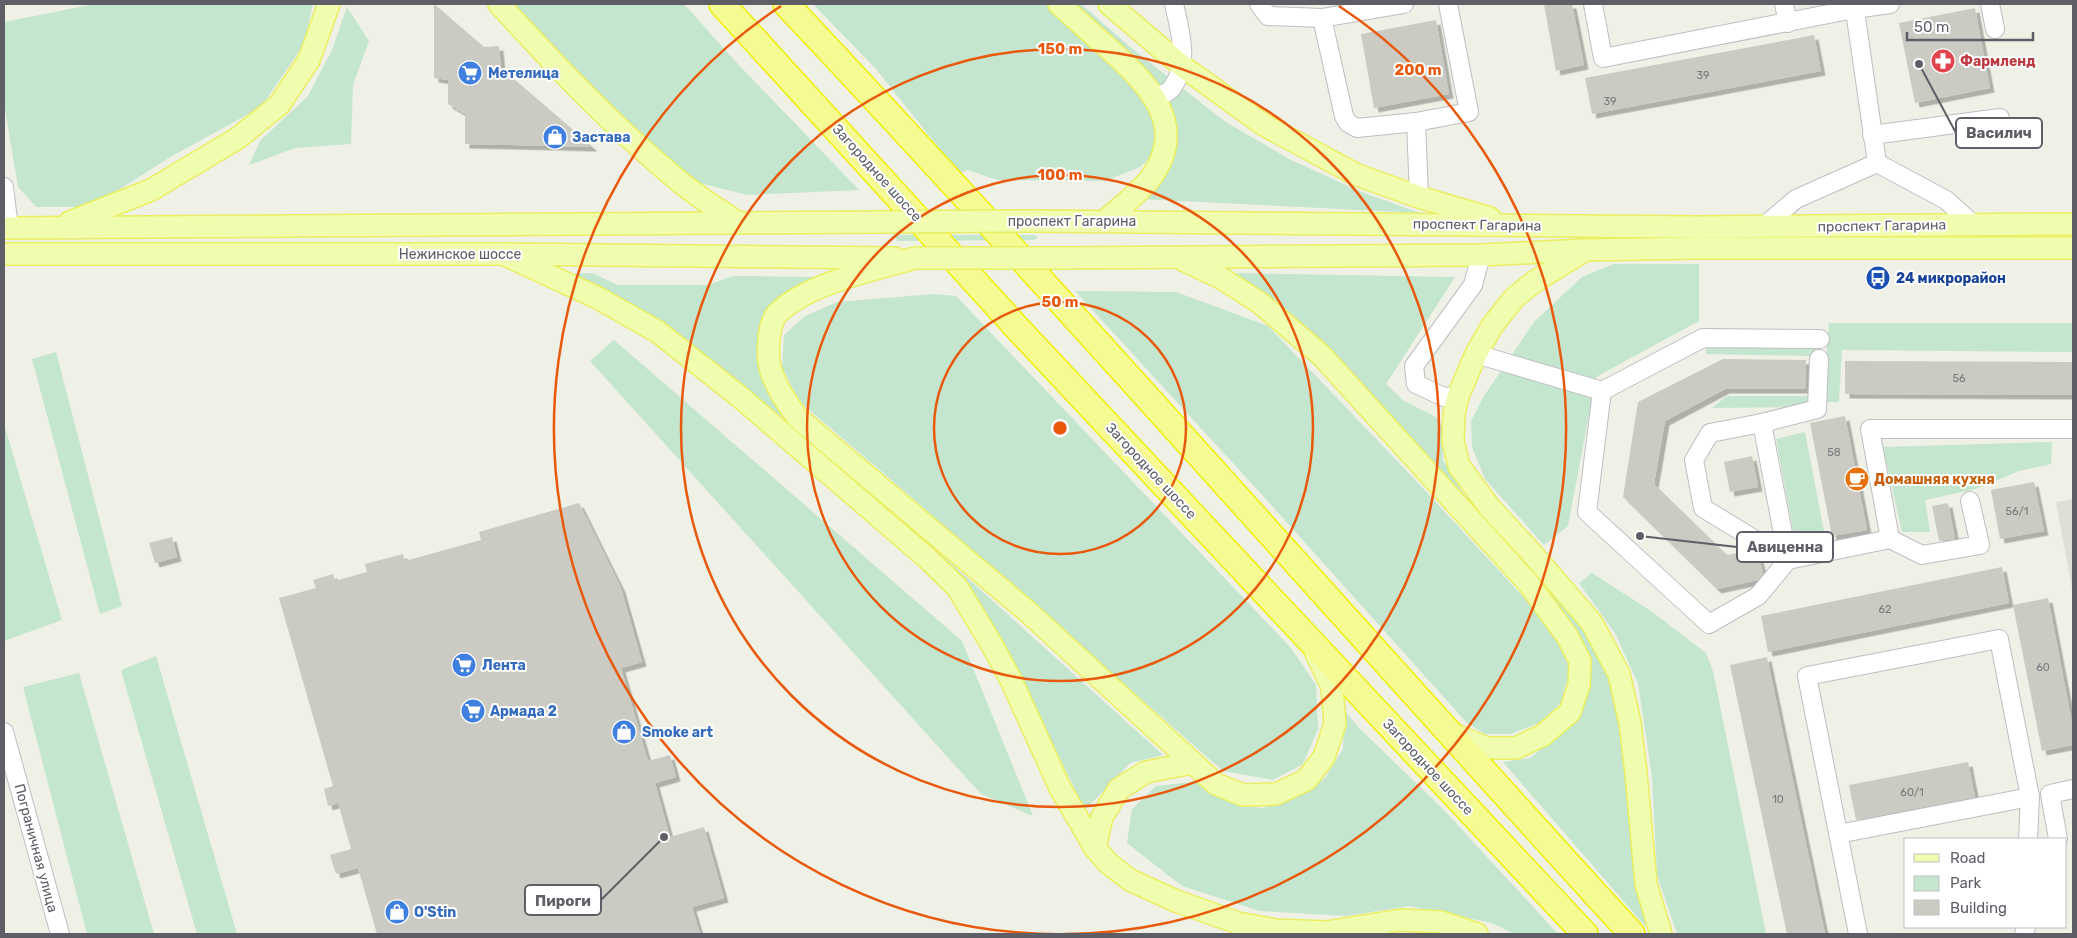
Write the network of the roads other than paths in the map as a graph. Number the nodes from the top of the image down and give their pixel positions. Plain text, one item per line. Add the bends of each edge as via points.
1 (329, 4) edge
2 (499, 4) edge
3 (722, 4) edge
4 (786, 4) edge
5 (1059, 4) edge
6 (1110, 4) edge
7 (1174, 4) edge
8 (1259, 4) edge
9 (1404, 4) edge
10 (1448, 4) edge
11 (1594, 4) edge
12 (1784, 4) edge
13 (1890, 4) edge
14 (1990, 4) edge
15 (1854, 6) edge
16 (1322, 18) junction
17 (1788, 22) junction
18 (1995, 29) dead end
19 (1182, 66) junction
20 (1156, 99) junction
21 (2000, 118) dead end
22 (1416, 122) junction
23 (1872, 135) junction
24 (1878, 163) junction
25 (4, 187) edge
26 (1419, 197) junction
27 (1105, 221) junction
28 (880, 222) joint
29 (738, 223) junction
30 (2073, 224) edge
31 (1974, 225) junction
32 (60, 226) junction
33 (1515, 226) junction
34 (1763, 227) junction
35 (6, 228) edge
36 (2073, 248) edge
37 (1584, 250) junction
38 (4, 254) edge
39 (504, 254) junction
40 (1481, 255) junction
41 (915, 258) junction
42 (1178, 258) junction
43 (1820, 339) dead end
44 (1476, 354) junction
45 (1819, 359) dead end
46 (1602, 390) junction
47 (1458, 396) junction
48 (1762, 423) junction
49 (2073, 429) edge
50 (1970, 501) dead end
51 (1890, 539) junction
52 (1788, 560) junction
53 (1311, 642) junction
54 (1446, 731) junction
55 (4, 732) edge
56 (1192, 763) junction
57 (2073, 789) edge
58 (2030, 797) junction
59 (1838, 834) junction
60 (2028, 838) edge
61 (2058, 838) edge
62 (1095, 848) junction
63 (60, 934) edge
64 (1477, 934) edge
65 (1585, 934) edge
66 (1632, 934) edge
67 (1660, 934) edge
68 (1858, 934) edge

1 - 32 main road via 309,60 279,105 238,138 151,190
2 - 29 main road via 560,70 641,148 680,182
3 - 53 highway, Загородное шоссе via 1019,330
4 - 54 highway
5 - 20 main road via 1134,72
6 - 19 main road
7 - 19 street via 1181,35
8 - 16 street via 1268,16
9 - 16 street
10 - 22 street via 1469,112
11 - 17 street via 1603,58
12 - 17 street
13 - 15 street
14 - 18 street
15 - 17 street
15 - 23 street
16 - 22 street via 1348,123 1357,128
19 - 20 street via 1171,89
19 - 26 main road via 1264,125 1357,175
20 - 27 main road via 1167,135 1163,156 1152,177
21 - 23 street
22 - 26 street
23 - 24 street
24 - 31 street via 1946,200
24 - 34 street via 1796,198
25 - 35 street
26 - 33 main road
27 - 28 main road, проспект Гагарина, bridge
27 - 33 main road, проспект Гагарина
28 - 29 main road, Нежинское шоссе
29 - 32 main road, Нежинское шоссе
30 - 31 main road, проспект Гагарина
31 - 34 main road, проспект Гагарина
32 - 35 main road, Нежинское шоссе
33 - 34 main road, проспект Гагарина
36 - 37 main road, проспект Гагарина
37 - 40 main road, проспект Гагарина
37 - 44 main road via 1514,298
38 - 39 main road, Нежинское шоссе
39 - 41 main road, Нежинское шоссе
39 - 62 main road via 598,298 658,332 740,398 957,587 996,652 1060,788
40 - 42 main road, проспект Гагарина
40 - 47 street via 1473,285 1414,366 1416,384 1444,397
41 - 42 main road, проспект Гагарина, bridge
41 - 56 main road via 826,285 795,300 777,314 770,331 771,371 785,400 798,418 1028,612
42 - 54 main road via 1221,278 1260,303 1321,354 1529,584 1567,636 1580,661 1578,685 1570,712 1544,734 1516,748 1487,748
43 - 46 street via 1703,338
44 - 46 street
44 - 47 main road
45 - 48 street via 1817,409
46 - 52 street via 1587,512 1709,624 1758,596
47 - 67 main road via 1453,441 1459,466 1490,508 1592,623 1619,674 1630,723 1646,884
48 - 52 street
48 - 52 street via 1710,433 1694,460 1703,508
49 - 51 street via 1870,430
50 - 51 street via 1980,545 1922,555
51 - 52 street
53 - 56 main road via 1332,687 1335,724 1324,757 1306,780 1276,794 1243,795 1216,784
53 - 65 highway, Загородное шоссе
54 - 66 highway
55 - 63 street, Пограничная улица
56 - 62 main road via 1146,772 1120,790 1102,817
57 - 61 street via 2050,794
58 - 59 street
58 - 59 street via 1999,639 1807,676
58 - 60 street
59 - 68 street
62 - 64 main road via 1108,864 1130,880 1238,923 1276,930 1326,932 1400,920 1441,922

